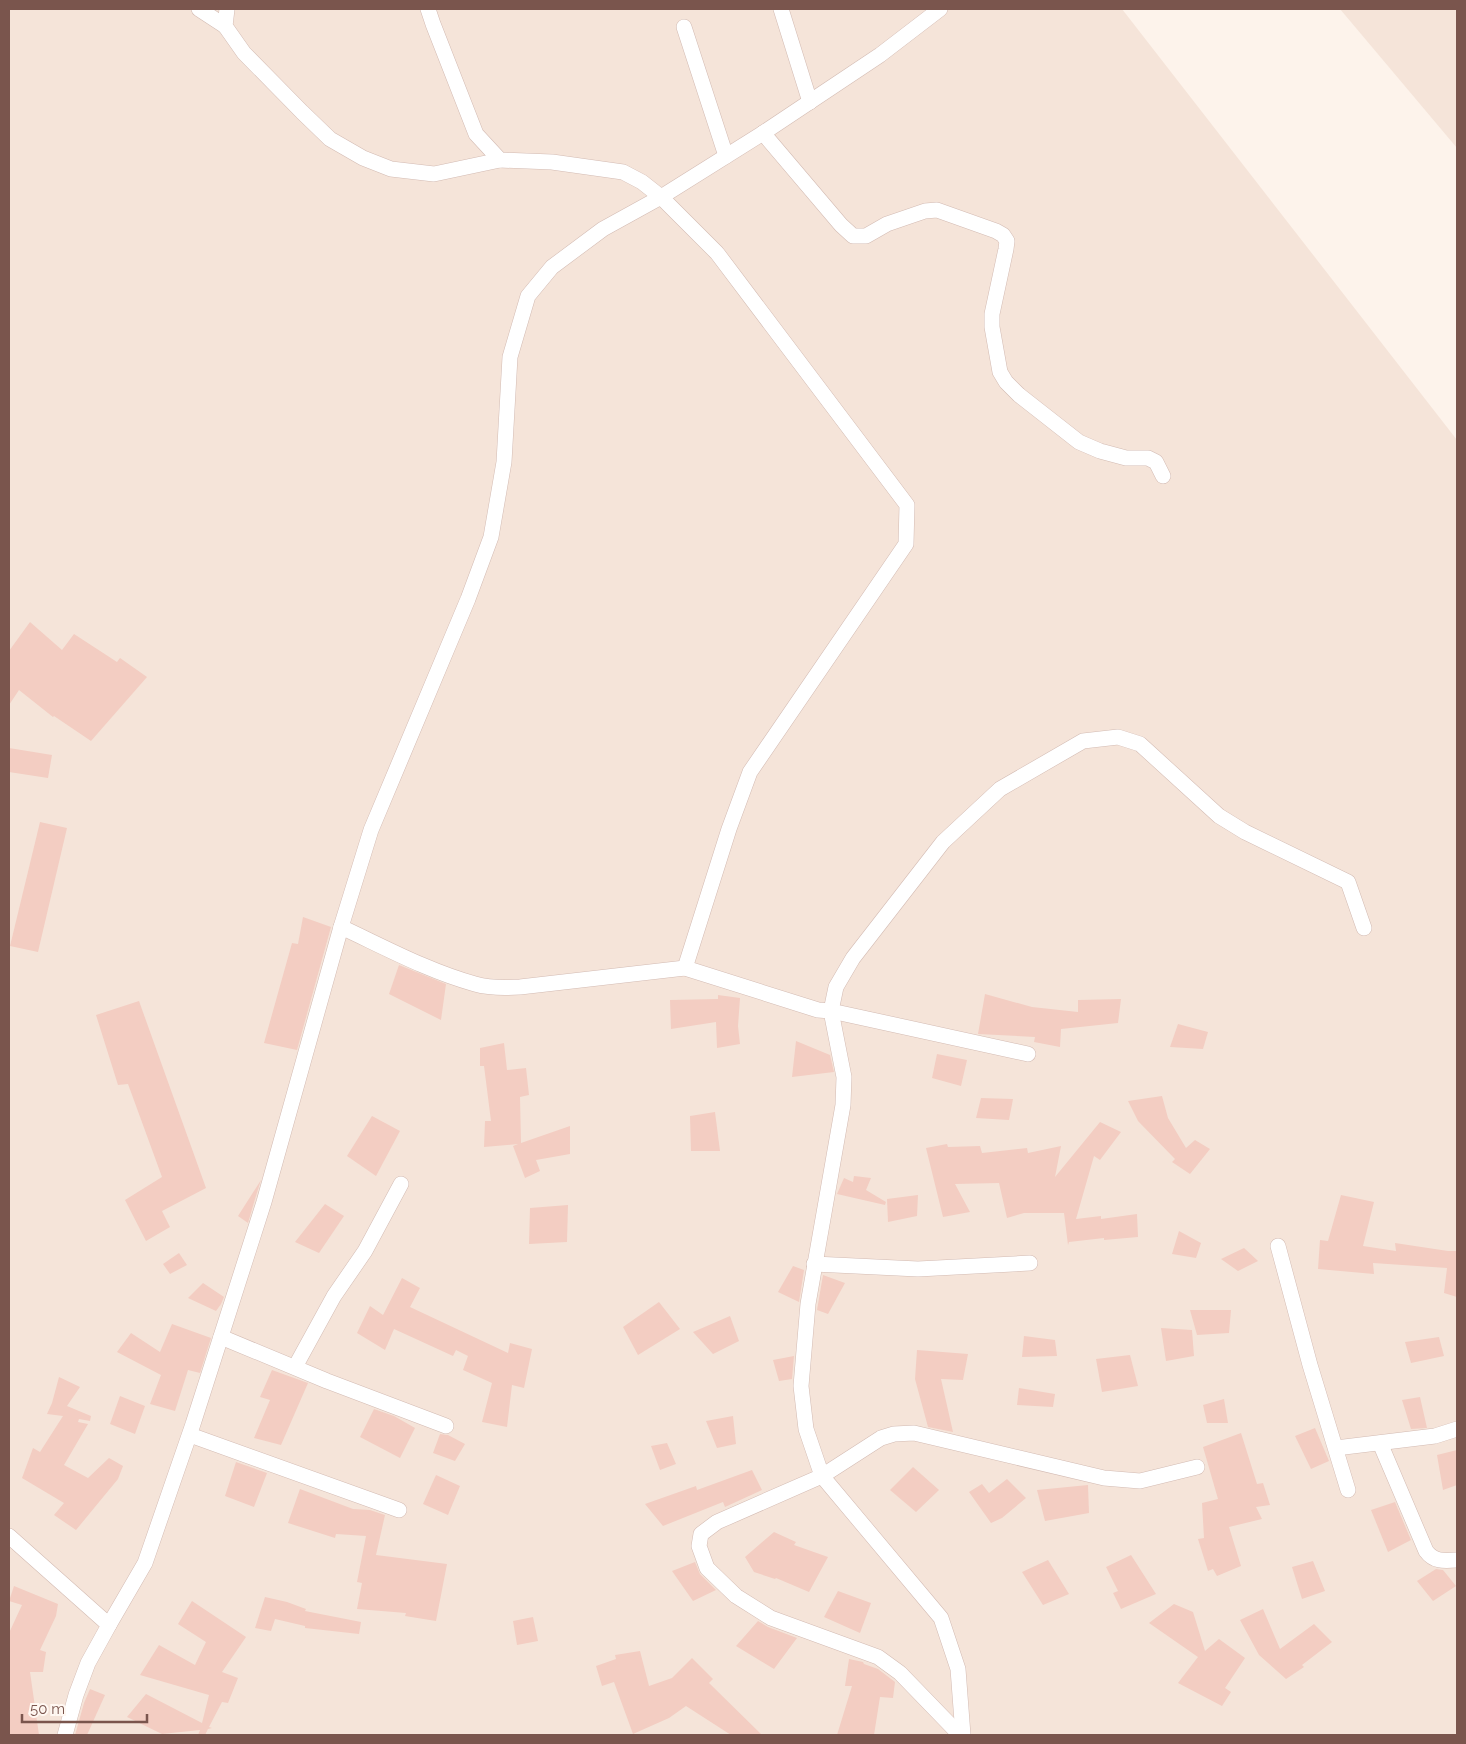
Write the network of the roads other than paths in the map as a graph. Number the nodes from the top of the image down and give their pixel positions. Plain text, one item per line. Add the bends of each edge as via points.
1 (198, 9) edge
2 (227, 9) edge
3 (428, 9) edge
4 (781, 9) edge
5 (940, 9) edge
6 (225, 26) junction
7 (684, 27) dead end
8 (810, 102) junction
9 (763, 133) junction
10 (726, 156) junction
11 (500, 160) junction
12 (661, 197) junction
13 (1163, 476) dead end
14 (341, 927) junction
15 (1364, 928) dead end
16 (685, 968) junction
17 (831, 1011) junction
18 (1028, 1054) dead end
19 (401, 1184) dead end
20 (1278, 1246) dead end
21 (1030, 1263) dead end
22 (814, 1264) junction
23 (221, 1337) junction
24 (295, 1367) junction
25 (446, 1426) dead end
26 (1457, 1429) edge
27 (190, 1435) junction
28 (1380, 1443) junction
29 (1336, 1448) junction
30 (1197, 1467) dead end
31 (822, 1476) junction
32 (1348, 1490) dead end
33 (400, 1510) dead end
34 (9, 1536) edge
35 (1457, 1560) edge
36 (109, 1625) junction
37 (65, 1735) edge
38 (962, 1735) edge

1 - 6 street
2 - 6 street
3 - 11 street via 476,134
4 - 8 street
5 - 8 street
6 - 11 street via 244,52 330,139 363,158 391,169 434,174
7 - 10 street
8 - 9 street
9 - 10 street
9 - 13 street via 853,236 866,236 887,224 931,210 1003,235 1007,241 1006,250 992,327 1000,372 1006,382 1079,442 1126,458 1148,458 1156,462
10 - 12 street
11 - 12 street via 552,162 623,172
12 - 14 street via 602,230 552,267 528,296 510,357 504,462 491,537 371,830
12 - 16 street via 717,253 907,505 906,544 750,772
14 - 16 street via 476,985 501,988
14 - 23 street via 264,1202
15 - 17 street via 1351,886 1343,878 1245,832 1220,816 1140,744 1118,737 1084,741 1000,789 942,842 853,958 836,987
16 - 17 street via 818,1010
17 - 18 street
17 - 22 street via 844,1077 843,1105
19 - 24 street
20 - 29 street
21 - 22 street via 918,1270
22 - 31 street via 801,1386 806,1429
23 - 24 street
23 - 27 street
24 - 25 street
26 - 28 street via 1435,1436
27 - 33 street
27 - 36 street via 145,1563
28 - 29 street
28 - 35 street via 1426,1551 1443,1562
29 - 32 street
30 - 31 street via 1140,1481 1104,1478 914,1433 881,1438
31 - 38 street via 941,1618 958,1669
31 - 38 street via 717,1522 701,1534 699,1546 707,1568 736,1596 771,1618 878,1657 900,1673
34 - 36 street
36 - 37 street via 88,1663

